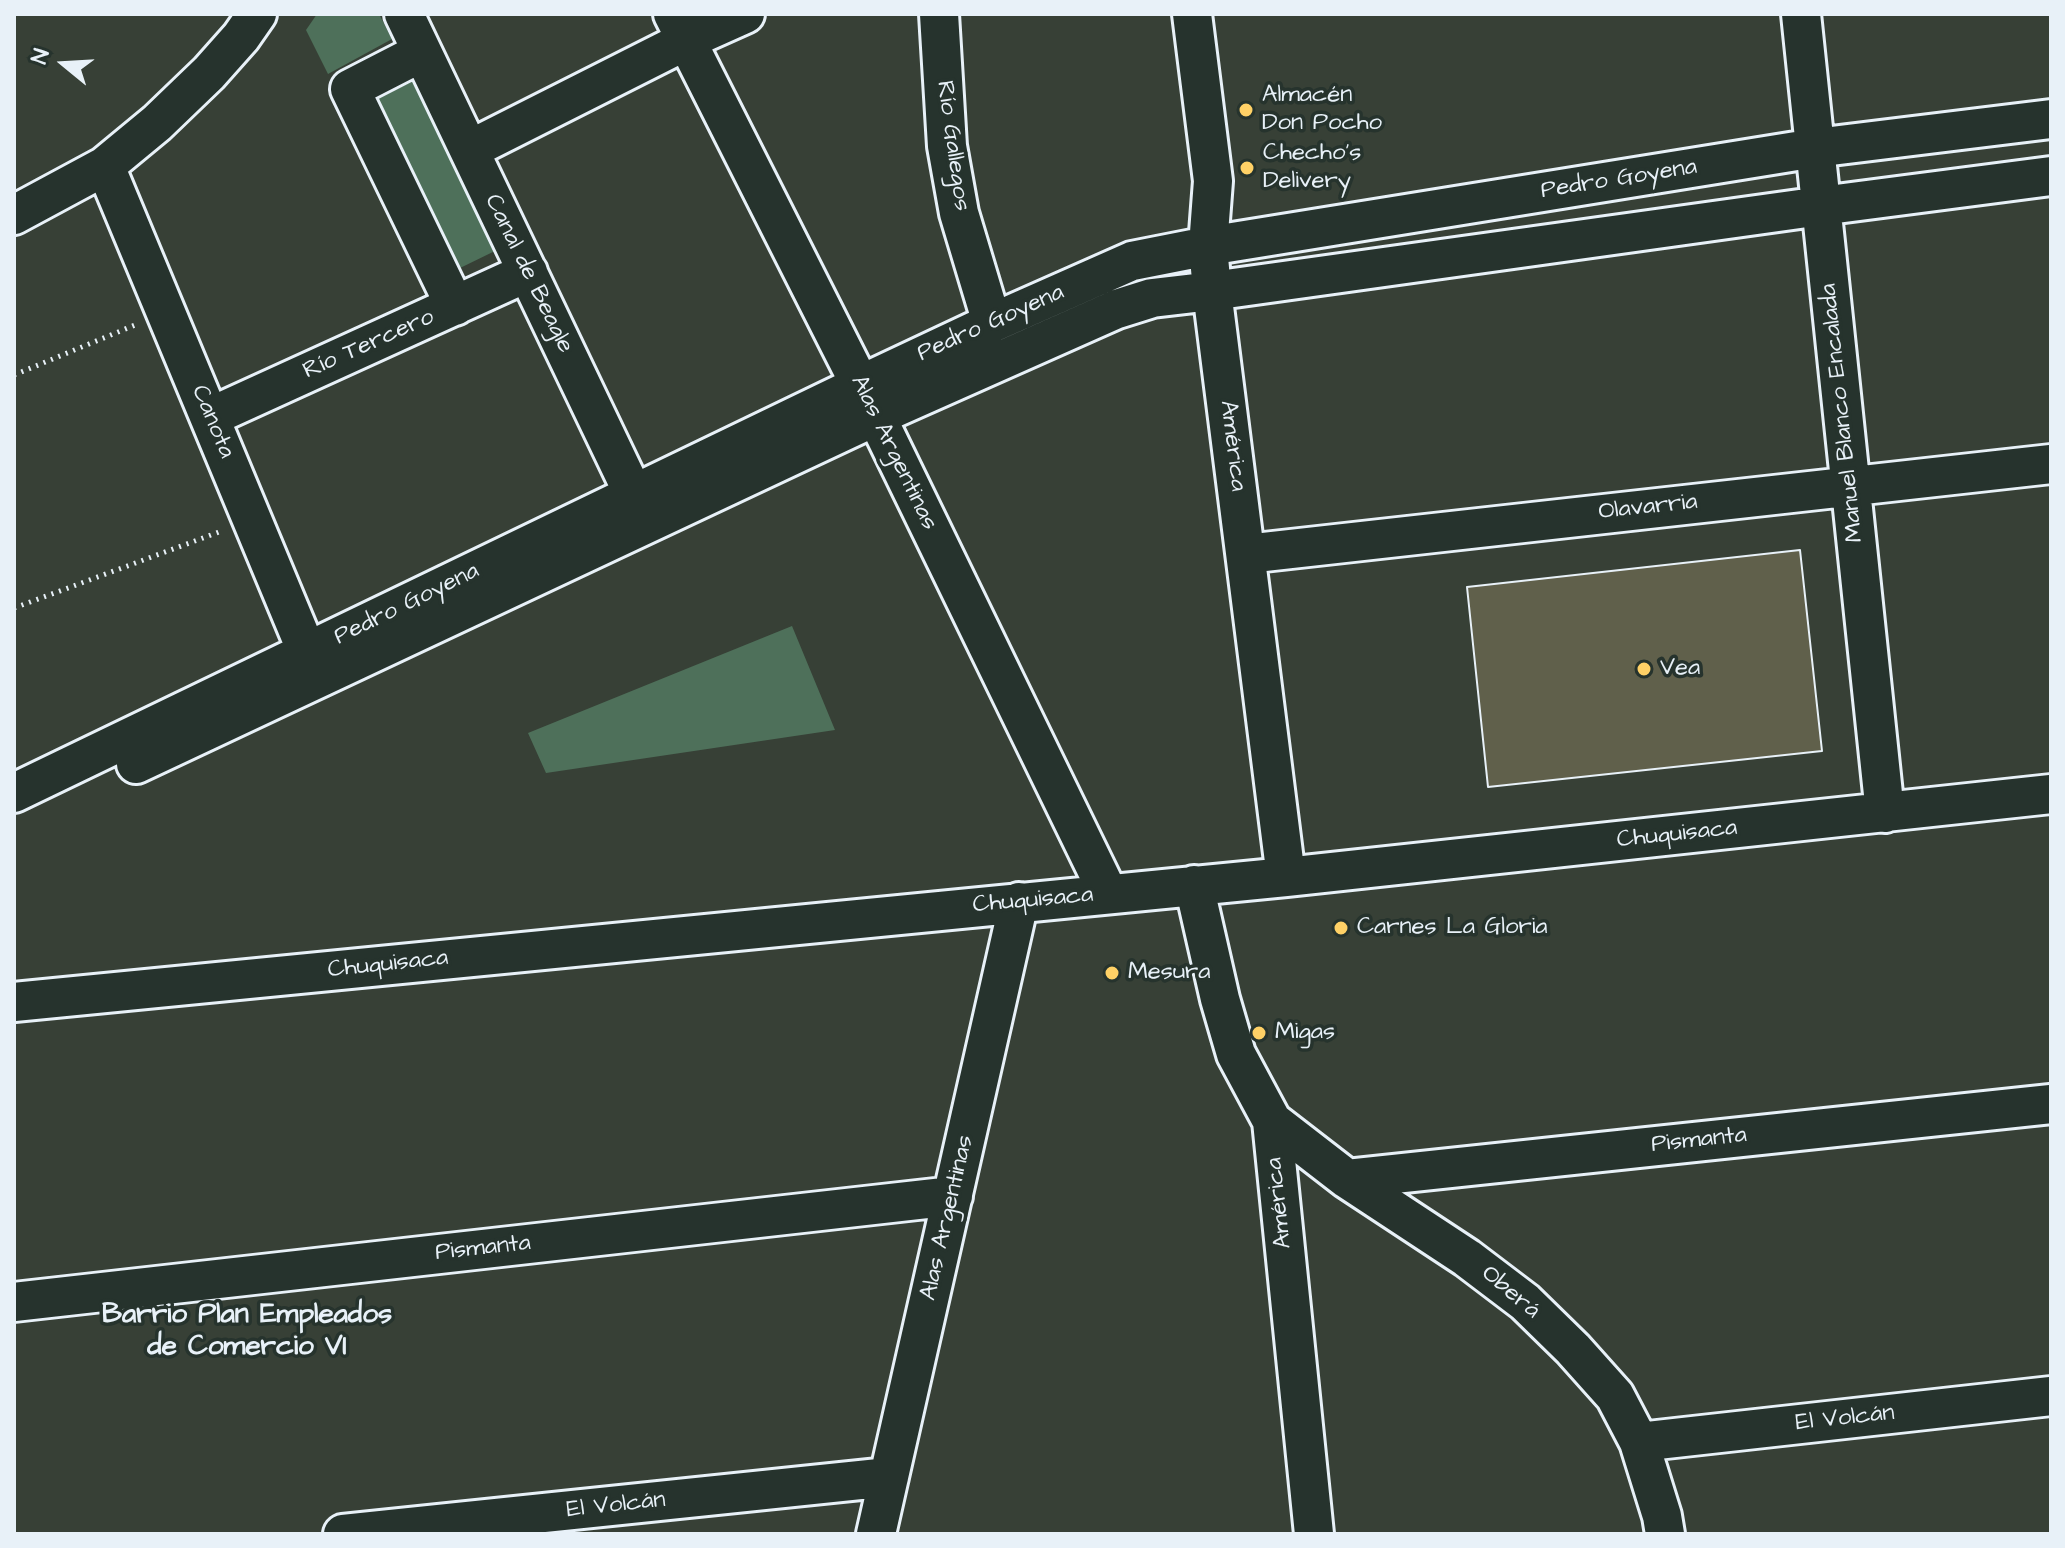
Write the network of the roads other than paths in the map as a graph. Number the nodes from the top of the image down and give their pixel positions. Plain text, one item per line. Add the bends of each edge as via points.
1 (257, 14) edge
2 (404, 14) edge
3 (745, 14) edge
4 (939, 14) edge
5 (1192, 14) edge
6 (1801, 14) edge
7 (680, 27) edge
8 (422, 52) junction
9 (2051, 119) edge
10 (1815, 148) junction
11 (469, 150) junction
12 (105, 166) junction
13 (2051, 176) edge
14 (1821, 206) junction
15 (14, 215) edge
16 (1208, 246) junction
17 (528, 272) junction
18 (1212, 291) junction
19 (455, 306) junction
20 (992, 323) junction
21 (868, 401) junction
22 (210, 417) junction
23 (2051, 464) edge
24 (1851, 486) junction
25 (634, 495) junction
26 (1246, 554) junction
27 (313, 665) junction
28 (14, 793) edge
29 (2051, 794) edge
30 (1885, 813) junction
31 (14, 821) edge
32 (1286, 877) junction
33 (1194, 885) junction
34 (1108, 893) junction
35 (1019, 902) junction
36 (14, 1002) edge
37 (2051, 1104) edge
38 (1272, 1121) junction
39 (1347, 1179) junction
40 (953, 1196) junction
41 (14, 1302) edge
42 (2051, 1396) edge
43 (1639, 1442) junction
44 (889, 1477) junction
45 (343, 1534) edge
46 (876, 1534) edge
47 (1314, 1534) edge
48 (1665, 1534) edge

1 - 12 street via 209,73
2 - 8 street, Canal de Beagle
3 - 7 street
4 - 20 street, Río Gallegos via 947,146 959,213
5 - 16 street, América via 1213,181
6 - 10 street, Manuel Blanco Encalada
7 - 11 street
7 - 21 street, Alas Argentinas
8 - 11 street, Canal de Beagle
8 - 19 street via 350,89
9 - 10 street, Pedro Goyena
10 - 14 street, Manuel Blanco Encalada
10 - 16 street, Pedro Goyena
11 - 17 street, Canal de Beagle
12 - 15 street
12 - 22 street, Canota
13 - 14 street, Pedro Goyena
14 - 18 street, Pedro Goyena
14 - 24 street, Manuel Blanco Encalada
16 - 18 street, América
16 - 20 street, Pedro Goyena via 1132,261
17 - 19 street, Río Tercero
17 - 25 street, Canal de Beagle
18 - 21 street, Pedro Goyena via 1152,298 1117,309
18 - 26 street, América
19 - 22 street, Río Tercero
20 - 21 street, Pedro Goyena
21 - 25 street, Pedro Goyena
21 - 27 street, Pedro Goyena
21 - 34 street, Alas Argentinas
22 - 27 street, Canota
23 - 24 street, Olavarria
24 - 26 street, Olavarria
24 - 30 street, Manuel Blanco Encalada
25 - 27 street, Pedro Goyena
26 - 32 street, América
27 - 28 street, Pedro Goyena
27 - 31 street, Pedro Goyena
29 - 30 street, Chuquisaca
30 - 32 street, Chuquisaca
32 - 33 street, Chuquisaca
33 - 34 street, Chuquisaca
33 - 38 street, América via 1236,1054
34 - 35 street, Chuquisaca
35 - 36 street, Chuquisaca
35 - 40 street, Alas Argentinas
37 - 39 street, Pismanta
38 - 39 street, Oberá
38 - 47 street, América
39 - 43 street, Oberá via 1525,1302 1615,1396
40 - 41 street, Pismanta
40 - 44 street, Alas Argentinas
42 - 43 street, El Volcán
43 - 48 street, Oberá
44 - 45 street, El Volcán
44 - 46 street, Alas Argentinas

